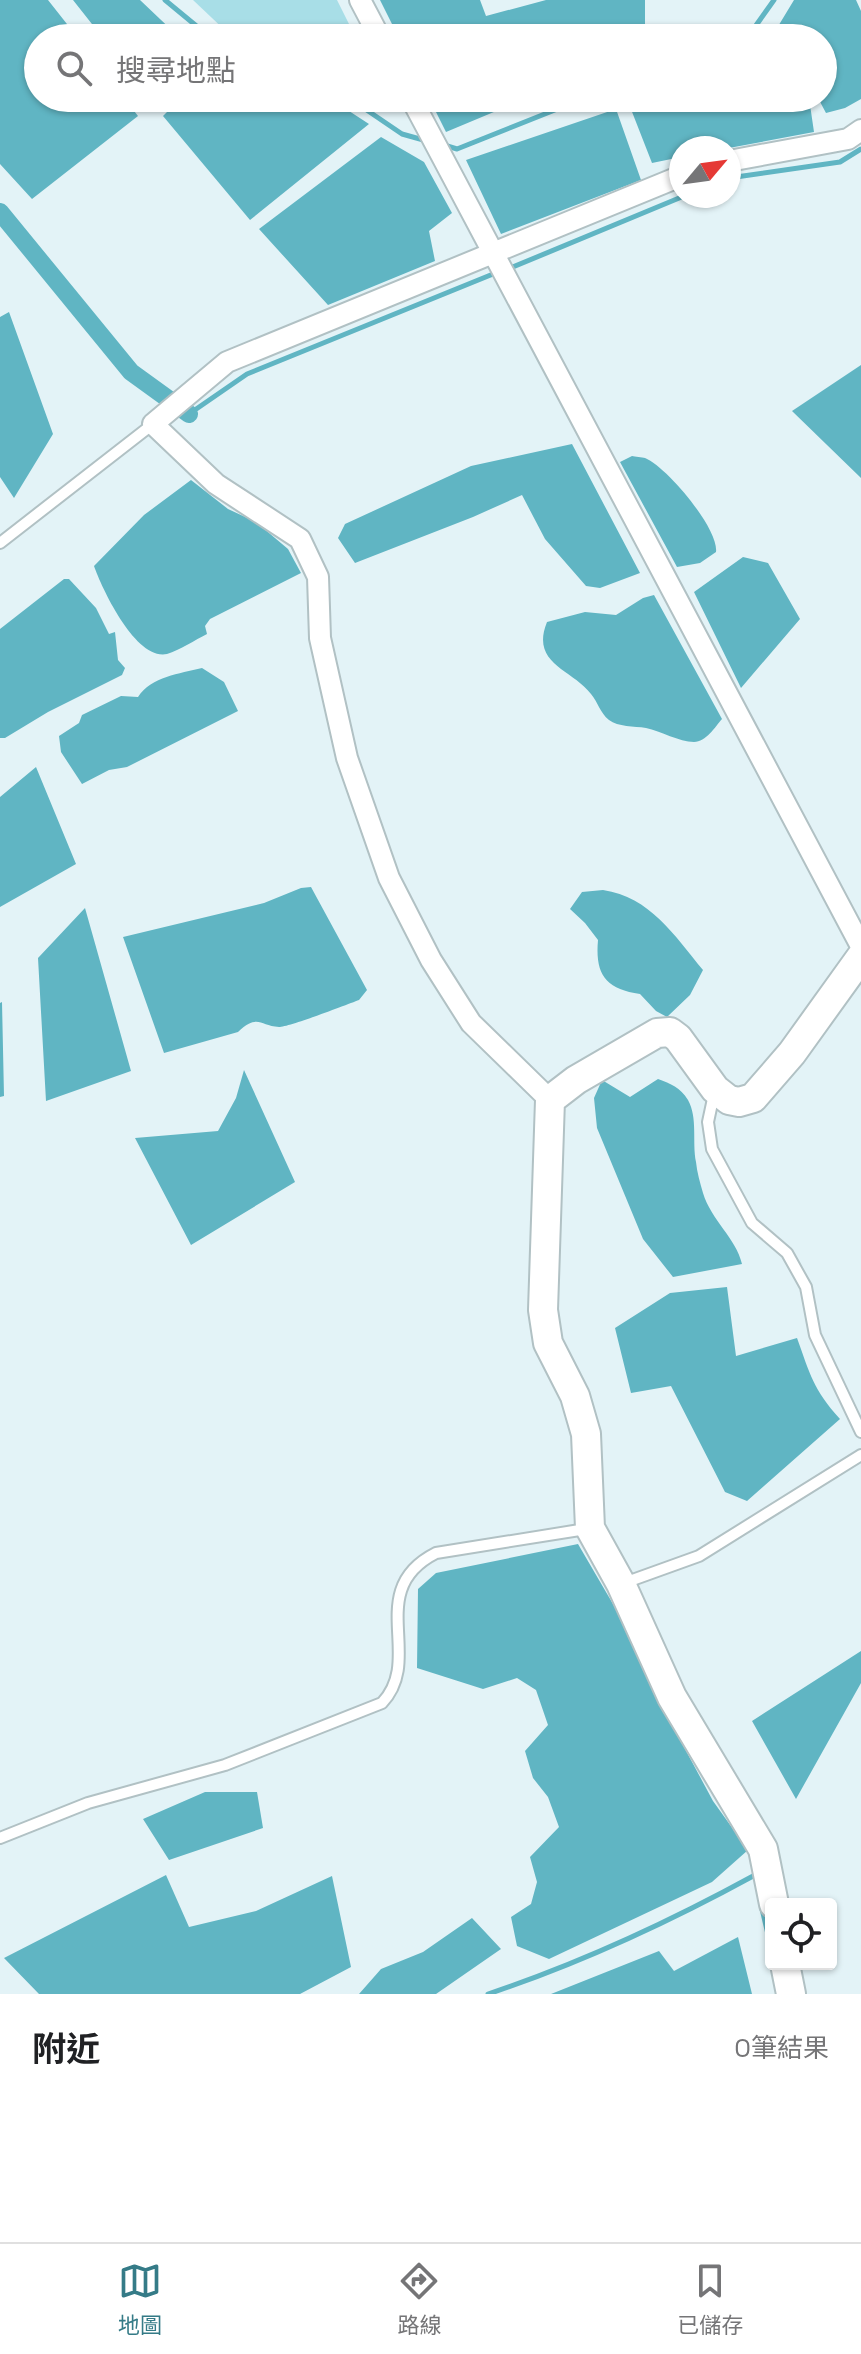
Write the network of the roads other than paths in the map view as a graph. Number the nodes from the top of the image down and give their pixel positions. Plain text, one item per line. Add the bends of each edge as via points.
1 (360, 0) edge
2 (373, 24) edge
3 (418, 112) edge
4 (861, 130) edge
5 (741, 159) edge
6 (669, 181) edge
7 (493, 254) junction
8 (153, 424) junction
9 (0, 543) edge
10 (861, 946) edge
11 (861, 957) edge
12 (715, 1089) junction
13 (550, 1100) junction
14 (861, 1432) edge
15 (861, 1455) edge
16 (590, 1528) junction
17 (621, 1584) junction
18 (0, 1838) edge
19 (773, 1898) edge
20 (786, 1970) edge
21 (791, 1994) edge

1 - 2 street
3 - 7 street
4 - 5 street via 848,139
6 - 7 street
7 - 8 street via 227,362
7 - 10 street
8 - 9 lane
8 - 13 street via 216,484 300,539 318,577 320,638 347,758 389,878 471,1023
11 - 12 street via 753,1098 729,1100
12 - 13 street via 670,1032 657,1033
12 - 14 lane via 708,1122 712,1149 752,1223 787,1253 806,1287 815,1335
13 - 16 street via 543,1310 548,1343 575,1396 586,1434
15 - 17 lane via 699,1556
16 - 17 street
16 - 18 lane via 436,1553 416,1563 403,1582 398,1605 398,1674 382,1703 225,1765 88,1803
17 - 19 street via 672,1697 763,1849
20 - 21 street

